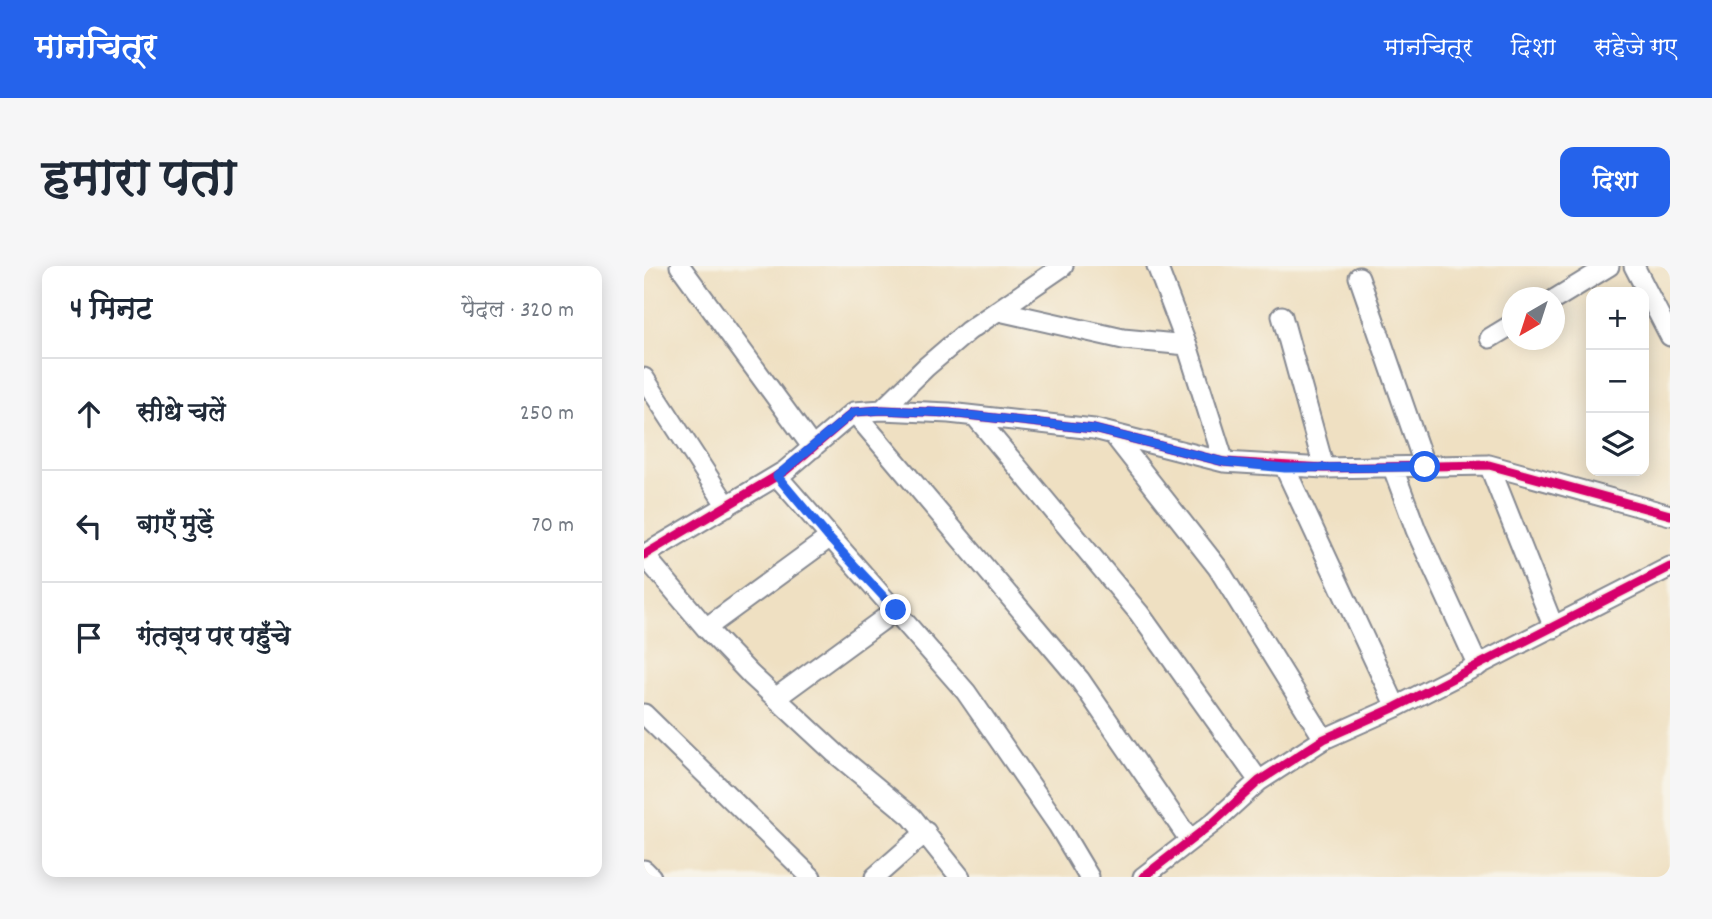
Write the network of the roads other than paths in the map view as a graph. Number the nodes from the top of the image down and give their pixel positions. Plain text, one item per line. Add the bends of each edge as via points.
1 (680, 266) edge
2 (1063, 266) edge
3 (1157, 266) edge
4 (1609, 266) edge
5 (1634, 266) edge
6 (1359, 277) dead end
7 (1565, 293) edge
8 (999, 312) junction
9 (1282, 316) dead end
10 (1502, 331) edge
11 (1670, 336) edge
12 (1490, 338) dead end
13 (1187, 345) junction
14 (644, 378) edge
15 (882, 410) junction
16 (854, 412) junction
17 (975, 416) junction
18 (1113, 434) junction
19 (813, 448) junction
20 (1224, 462) junction
21 (1489, 465) junction
22 (1425, 467) junction
23 (1285, 468) junction
24 (1324, 468) junction
25 (1393, 468) junction
26 (777, 476) junction
27 (727, 506) junction
28 (1670, 515) edge
29 (829, 538) junction
30 (644, 555) edge
31 (1670, 567) edge
32 (896, 610) junction
33 (706, 628) junction
34 (1554, 628) junction
35 (1478, 666) junction
36 (777, 697) junction
37 (1396, 707) junction
38 (644, 714) edge
39 (1324, 739) junction
40 (1259, 781) junction
41 (926, 832) junction
42 (1189, 839) junction
43 (644, 870) edge
44 (651, 877) edge
45 (811, 877) edge
46 (875, 877) edge
47 (960, 877) edge
48 (1089, 877) edge
49 (1143, 877) edge

1 - 19 street
2 - 8 street
3 - 13 street
4 - 7 street
5 - 11 street
6 - 22 street
8 - 13 street via 1123,339
8 - 15 street via 960,338
9 - 24 street
10 - 12 street
13 - 20 street
14 - 27 street
15 - 16 street
15 - 17 street
16 - 19 street
16 - 42 street via 1080,680
17 - 18 street
17 - 40 street via 1139,613
18 - 20 street
18 - 39 street via 1218,569
19 - 26 street
20 - 23 street
21 - 22 street
21 - 28 street
21 - 34 street
22 - 25 street
23 - 24 street
23 - 37 street
24 - 25 street
25 - 35 street
26 - 27 street
26 - 29 street
27 - 30 street
29 - 32 street
29 - 33 street
30 - 33 street
31 - 34 street
32 - 36 street
32 - 48 street via 966,692
33 - 36 street
34 - 35 street
35 - 37 street
36 - 41 street
37 - 39 street
38 - 45 street
39 - 40 street
40 - 42 street
41 - 46 street
41 - 47 street
42 - 49 street
43 - 44 street

